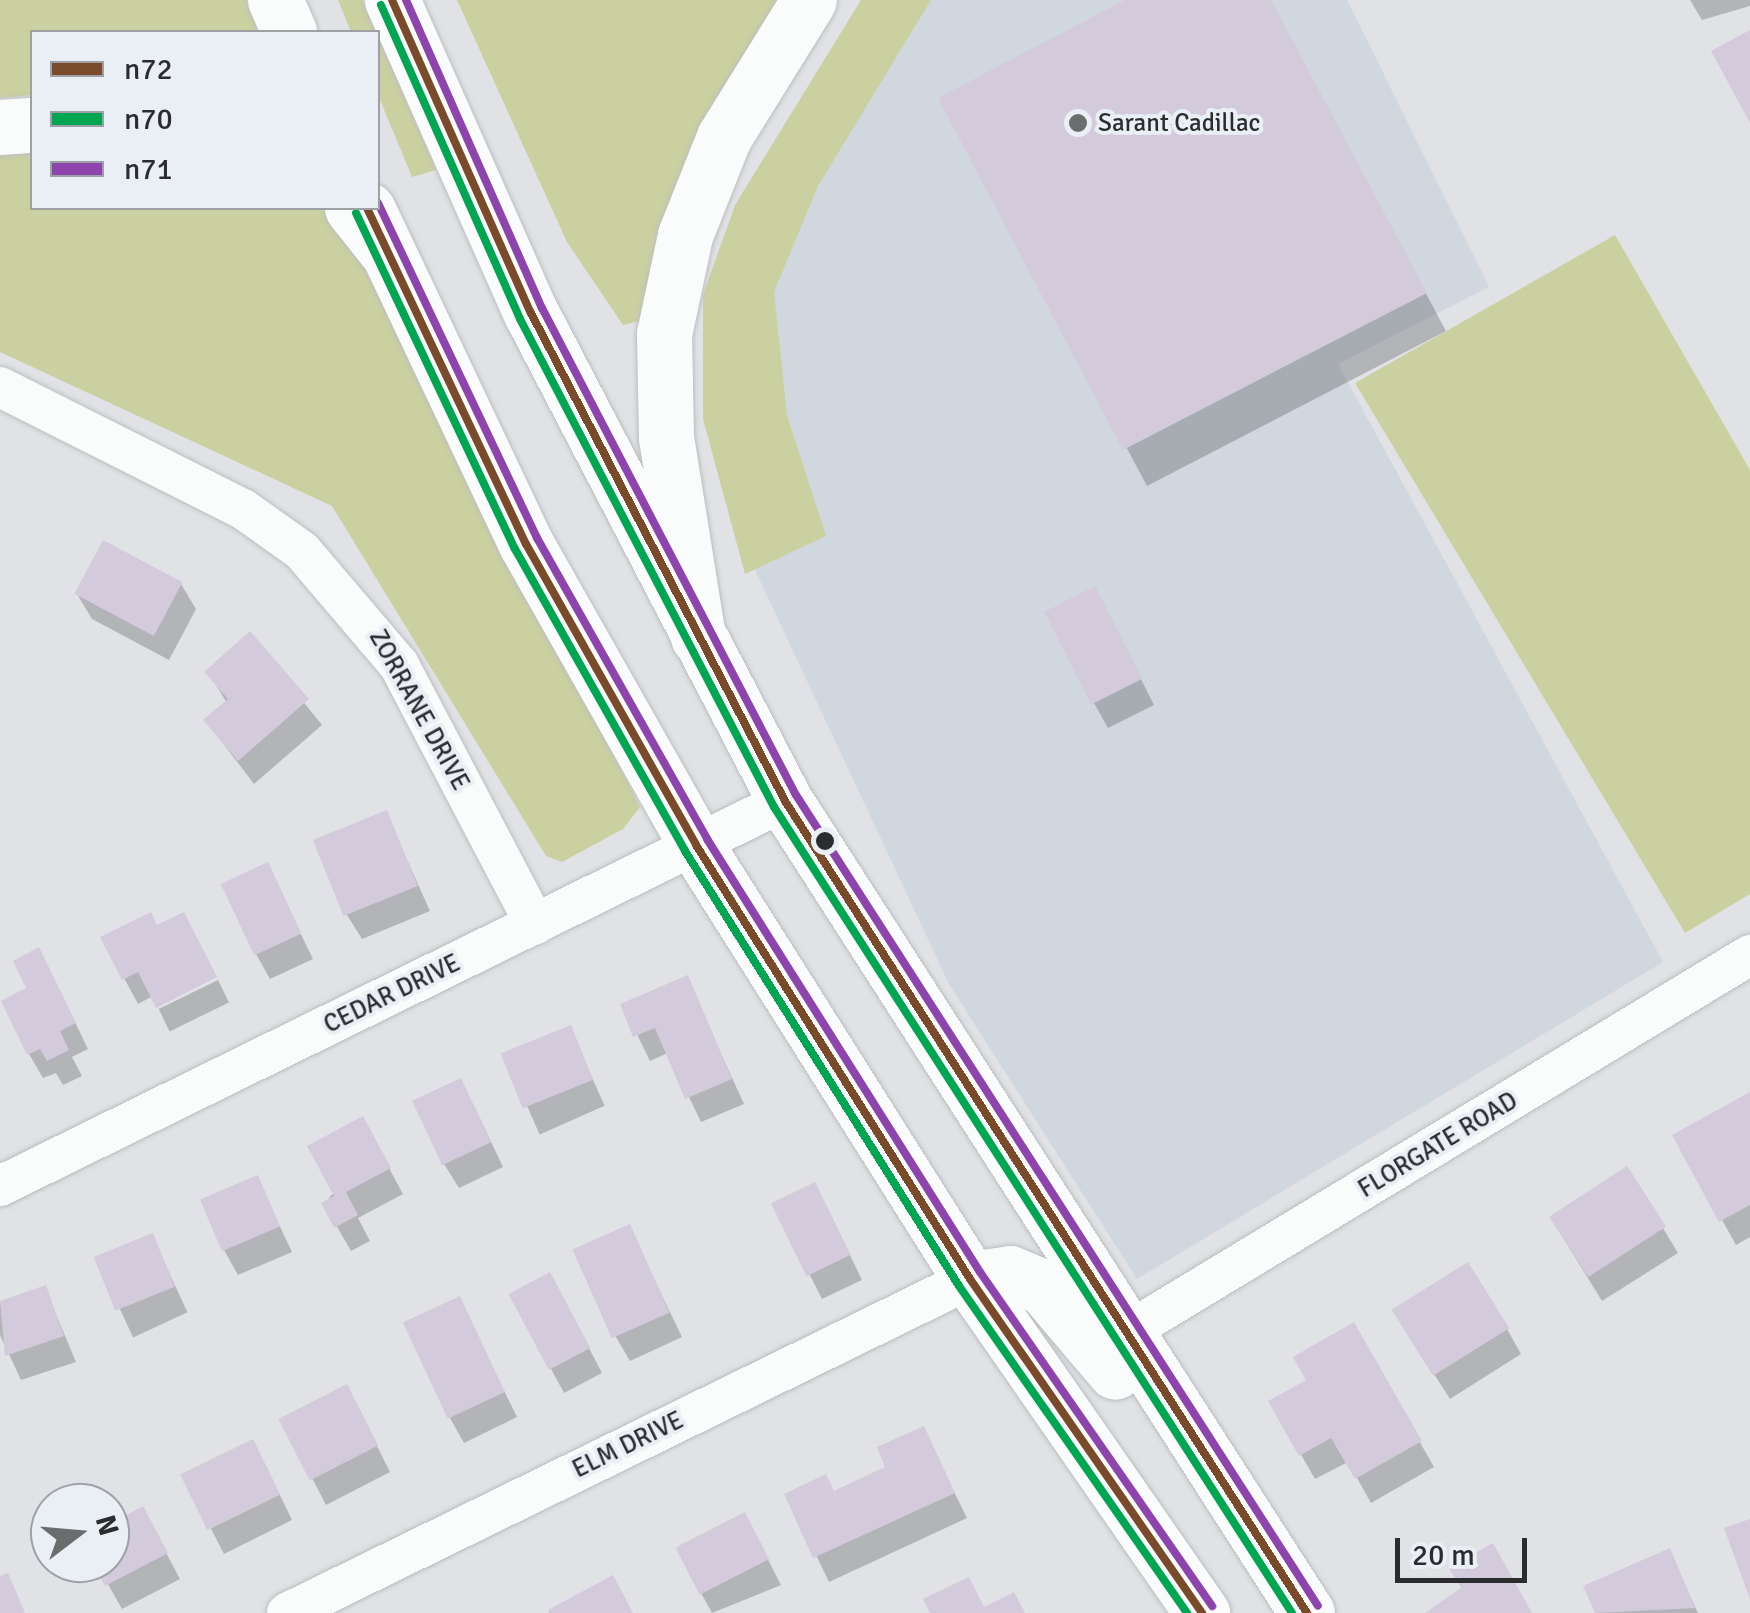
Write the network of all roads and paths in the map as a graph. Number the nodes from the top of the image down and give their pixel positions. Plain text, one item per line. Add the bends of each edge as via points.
1 (274, 0) edge
2 (392, 0) edge
3 (808, 0) edge
4 (288, 30) edge
5 (30, 125) edge
6 (0, 127) edge
7 (354, 210) edge
8 (377, 230) edge
9 (0, 387) edge
10 (698, 637) junction
11 (784, 801) junction
12 (696, 845) junction
13 (535, 924) junction
14 (1750, 955) edge
15 (0, 1186) edge
16 (970, 1279) junction
17 (1124, 1334) junction
18 (1256, 1538) junction
19 (286, 1613) edge
20 (1202, 1613) edge
21 (1307, 1613) edge

1 - 4 main road
2 - 10 main road via 531,313
3 - 10 main road via 724,137 684,235 664,334 666,438
5 - 6 main road
7 - 8 main road
8 - 12 main road via 526,544
9 - 13 street, ZORRANE DRIVE via 243,509 302,550 399,665
10 - 11 main road
11 - 12 street, CEDAR DRIVE
11 - 17 main road
12 - 13 street, CEDAR DRIVE
12 - 16 main road
13 - 15 street, CEDAR DRIVE
14 - 17 street, FLORGATE ROAD
16 - 18 main road via 1010,1273 1043,1288
16 - 19 street, ELM DRIVE
16 - 20 main road
17 - 18 main road
18 - 21 main road

